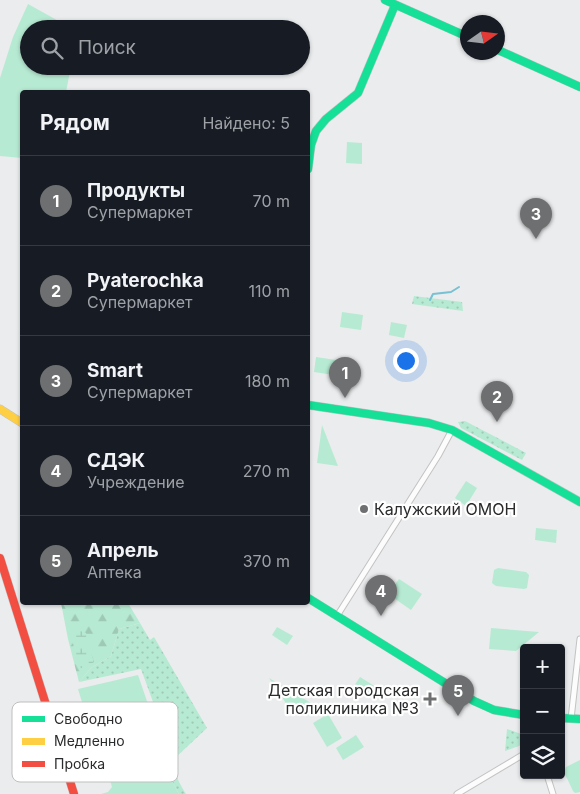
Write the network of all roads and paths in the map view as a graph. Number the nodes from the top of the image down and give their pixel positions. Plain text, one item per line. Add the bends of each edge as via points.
1 (385, 0) edge
2 (396, 2) edge
3 (460, 33) edge
4 (505, 53) edge
5 (577, 86) edge
6 (580, 91) edge
7 (310, 153) edge
8 (310, 405) edge
9 (0, 409) edge
10 (20, 422) edge
11 (452, 430) junction
12 (580, 502) edge
13 (0, 558) edge
14 (310, 599) edge
15 (336, 616) junction
16 (580, 639) edge
17 (45, 702) edge
18 (520, 713) edge
19 (565, 718) edge
20 (571, 719) junction
21 (580, 719) edge
22 (520, 756) edge
23 (549, 779) edge
24 (70, 782) edge
25 (74, 794) edge
26 (457, 794) edge
27 (553, 794) edge

1 - 2 street
2 - 3 street
2 - 7 street via 358,93 316,130
4 - 5 street
5 - 6 street
8 - 11 street via 429,423
9 - 10 street
11 - 12 street
11 - 15 street
13 - 17 street
14 - 15 street
15 - 18 street via 474,701 494,710
16 - 20 street
19 - 20 street
20 - 21 street
22 - 26 street
23 - 27 street
24 - 25 street

